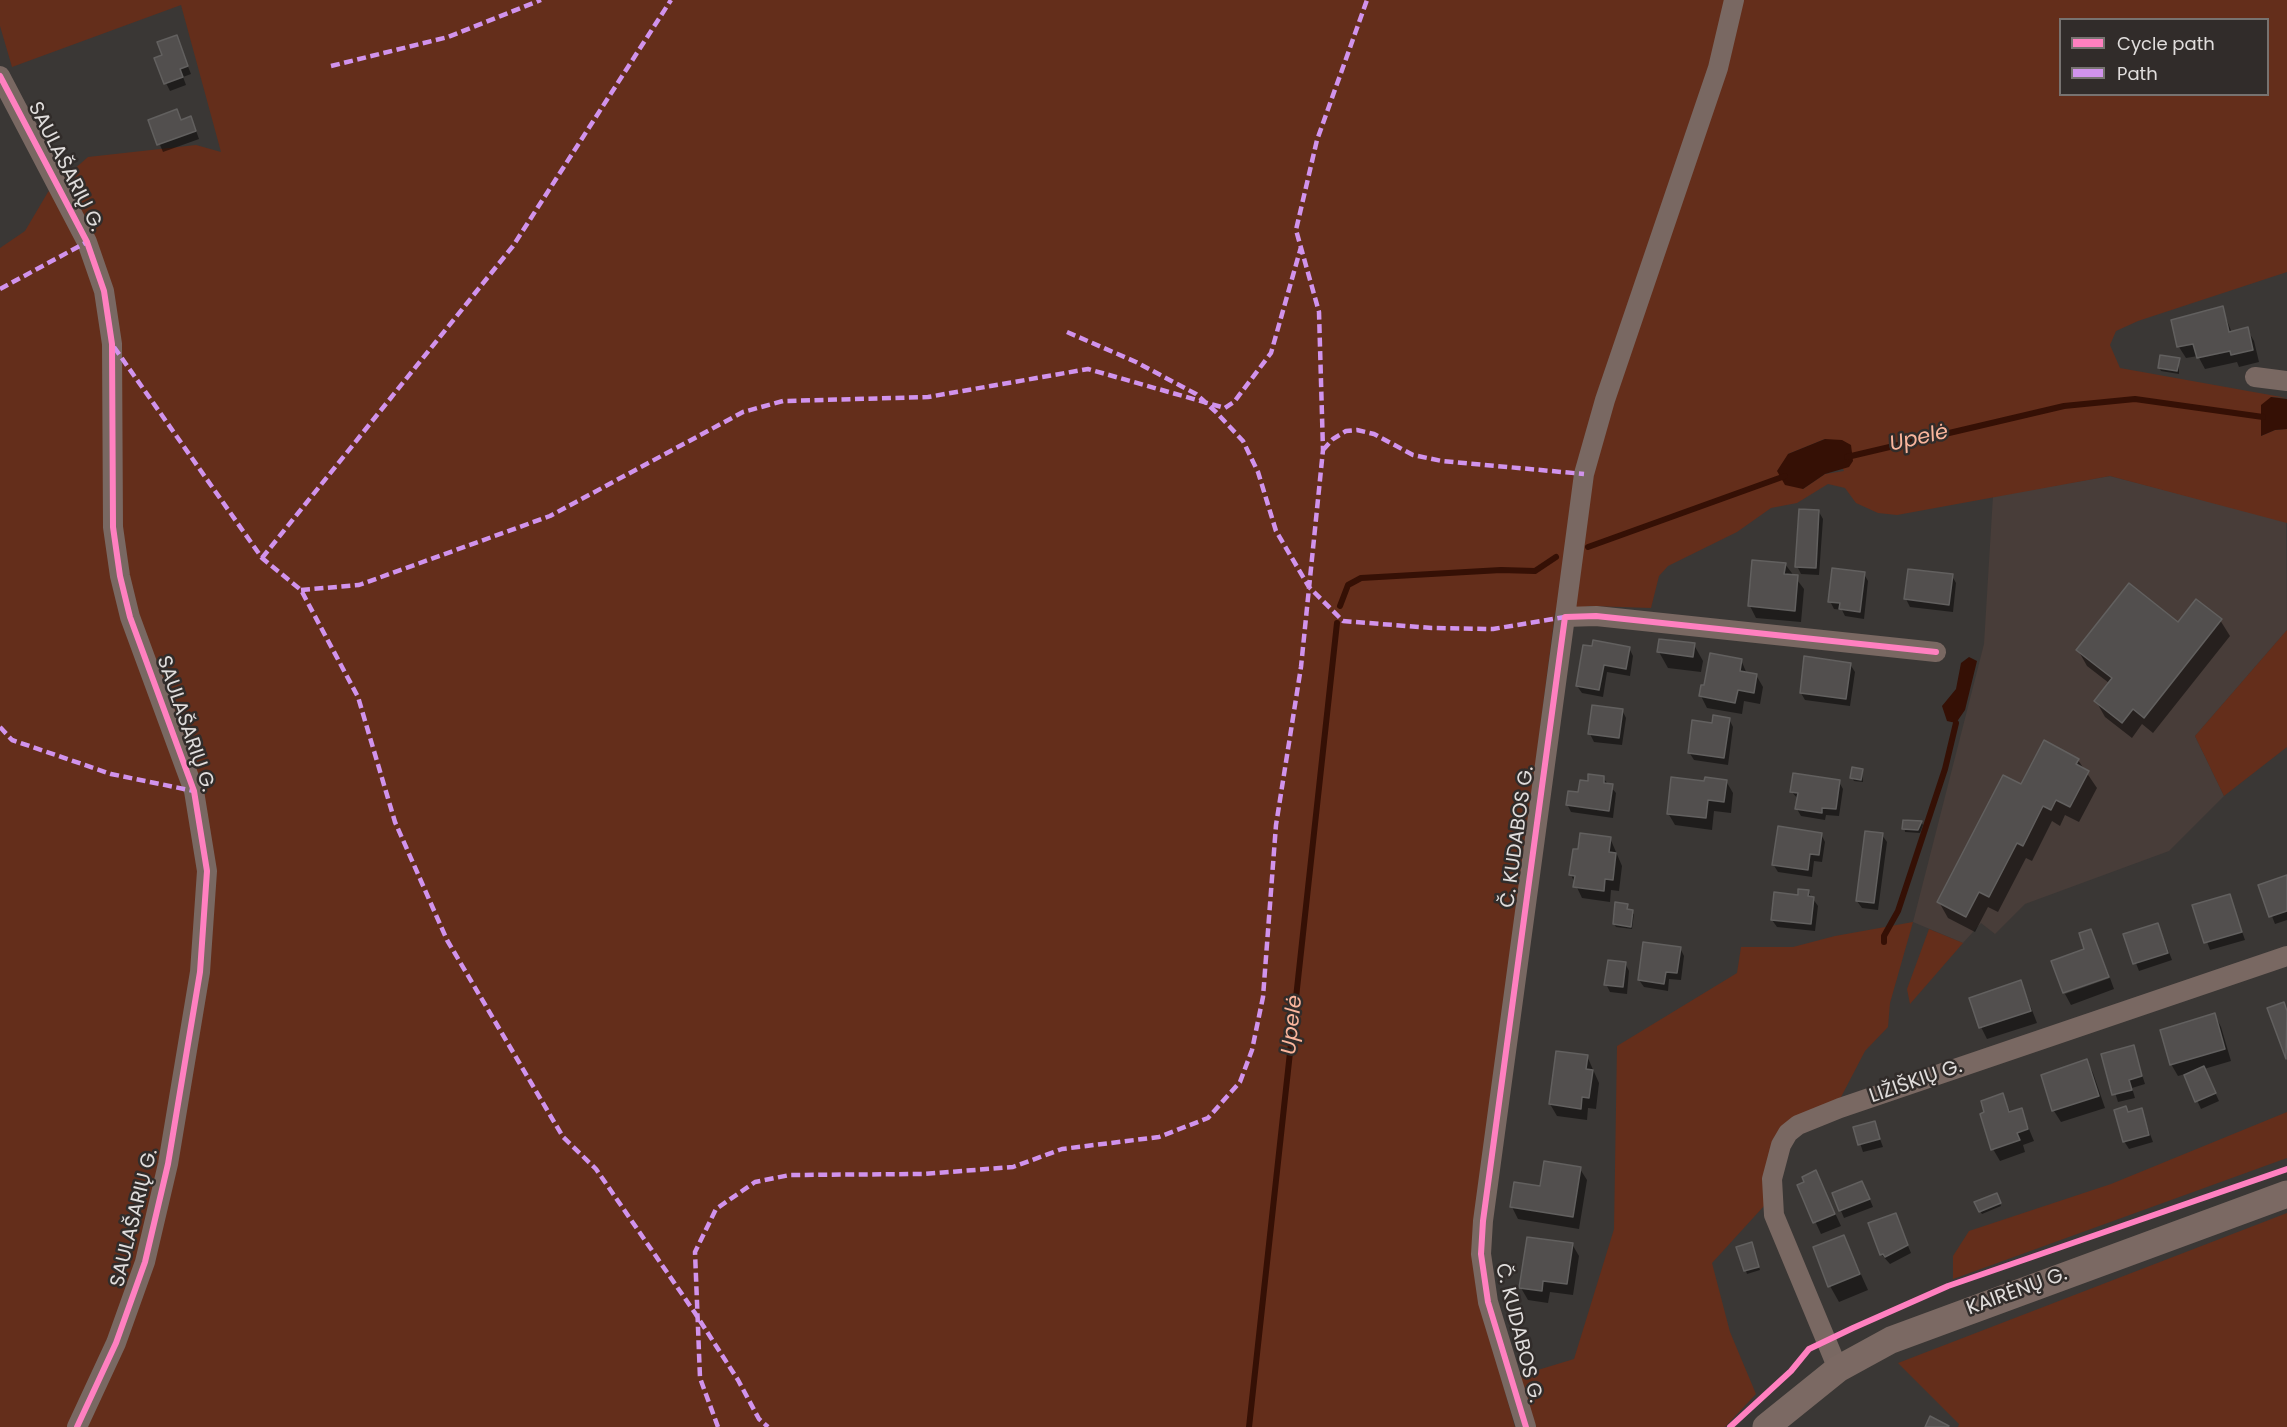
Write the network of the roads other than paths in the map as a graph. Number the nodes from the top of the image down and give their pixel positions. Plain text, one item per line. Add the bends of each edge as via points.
1 (1734, 0) edge
2 (0, 76) edge
3 (2255, 377) dead end
4 (2287, 381) edge
5 (1565, 617) junction
6 (1936, 652) dead end
7 (2287, 956) edge
8 (2287, 1194) edge
9 (1838, 1370) junction
10 (77, 1427) edge
11 (1526, 1427) edge
12 (1766, 1427) edge

1 - 5 street, Č. KUDABOS G. via 1718,68 1665,215 1584,474
2 - 10 street, SAULAŠARIŲ G. via 87,242 104,291 112,344 113,527 120,576 130,617 194,791 207,871 200,972 168,1164 145,1262 116,1343
3 - 4 street
5 - 6 street via 1596,616
5 - 11 street, Č. KUDABOS G. via 1481,1254 1488,1302
7 - 9 street, LIŽIŠKIŲ G. via 1840,1107 1788,1133 1772,1179 1774,1215
8 - 9 main road, KAIRĖNŲ G. via 1942,1319 1891,1340
9 - 12 main road, KAIRĖNŲ G.

